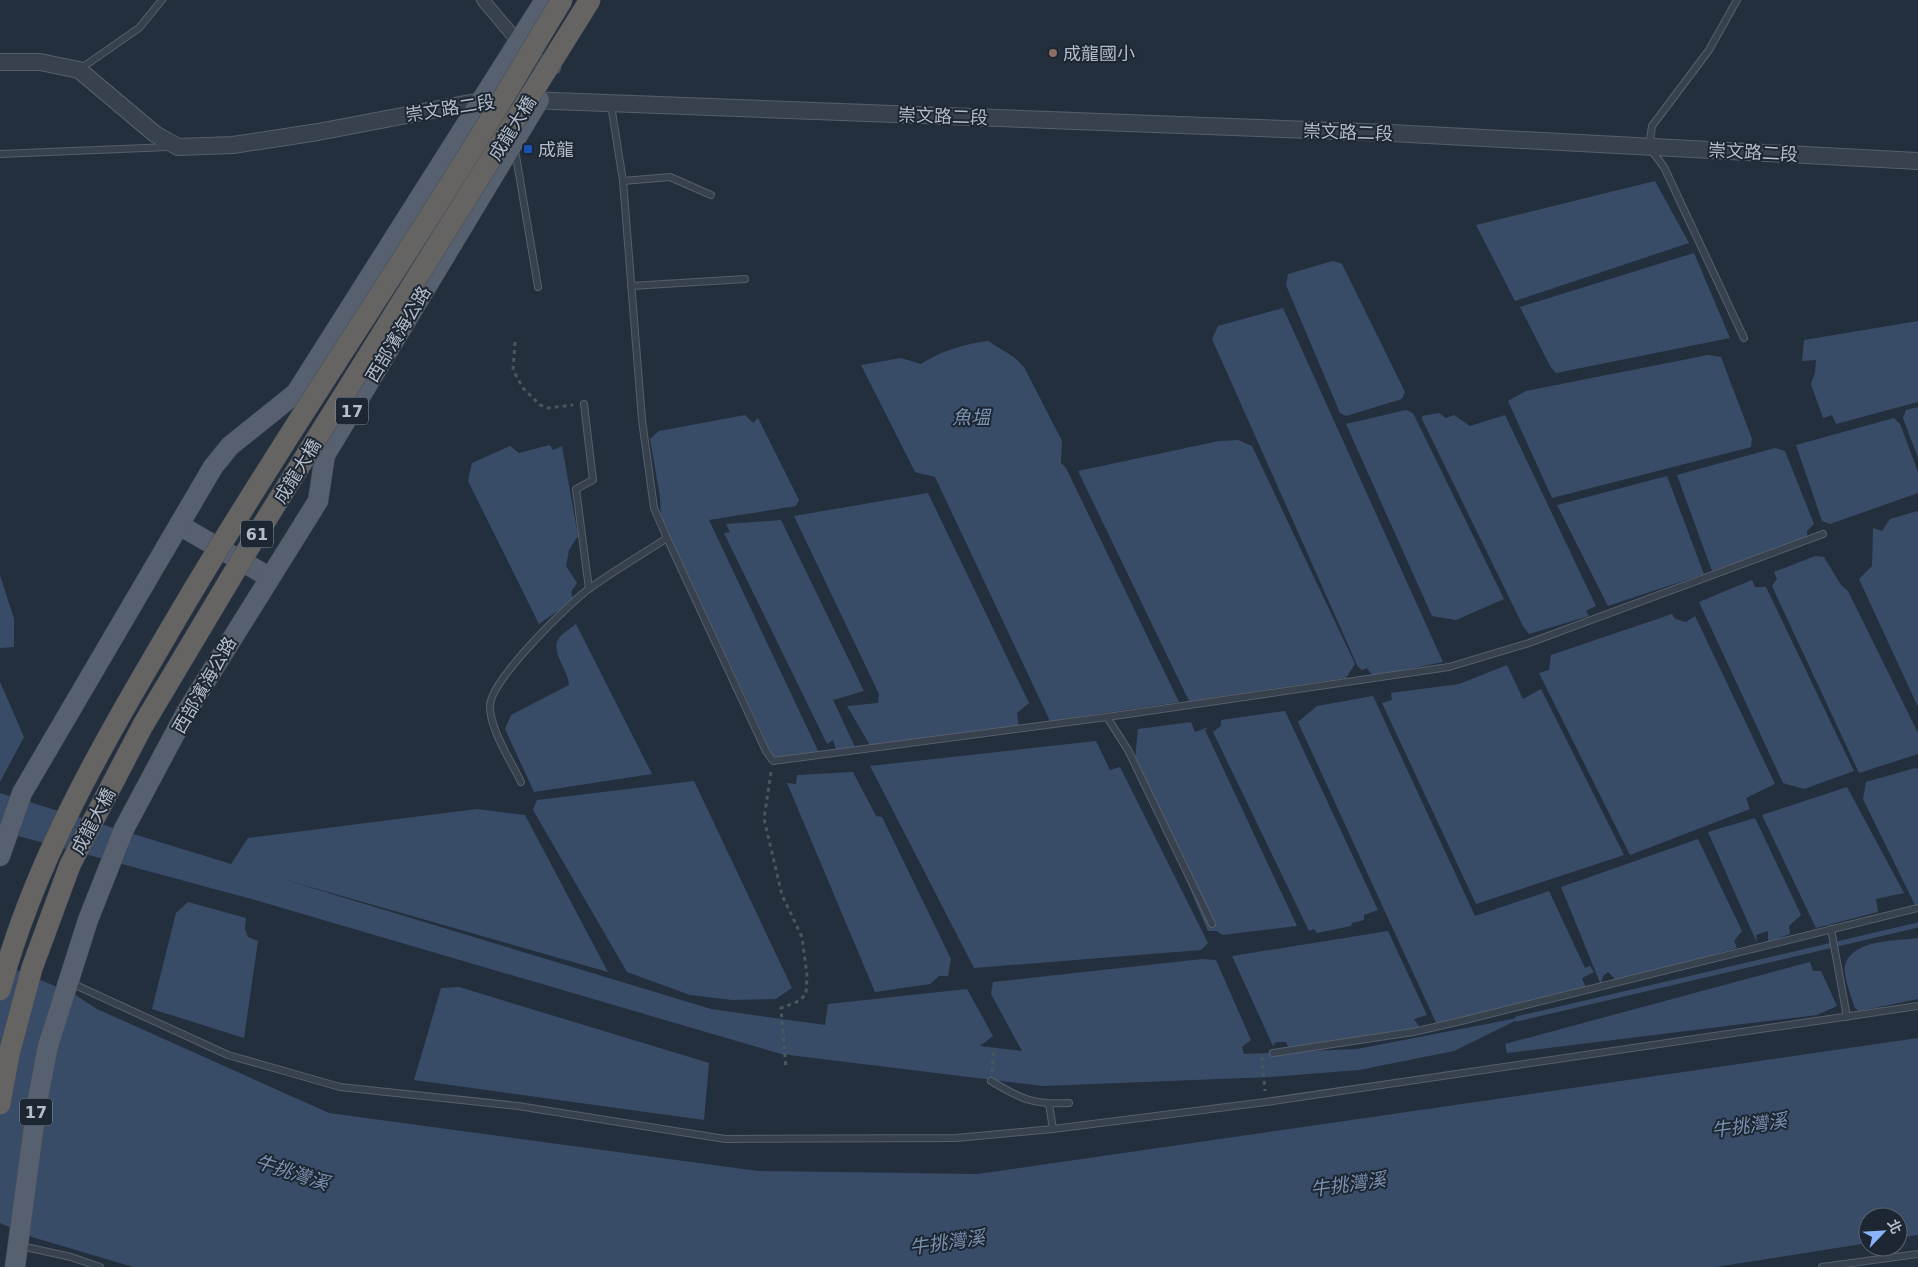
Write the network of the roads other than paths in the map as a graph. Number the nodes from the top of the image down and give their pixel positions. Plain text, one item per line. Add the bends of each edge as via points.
1 (162, 0) edge
2 (483, 0) edge
3 (545, 0) edge
4 (562, 0) edge
5 (590, 0) edge
6 (599, 0) edge
7 (1738, 0) edge
8 (519, 45) junction
9 (0, 62) edge
10 (556, 69) junction
11 (79, 70) junction
12 (484, 99) junction
13 (539, 101) junction
14 (611, 103) junction
15 (514, 144) junction
16 (178, 147) junction
17 (1649, 147) junction
18 (0, 154) edge
19 (1918, 161) edge
20 (623, 181) junction
21 (711, 195) dead end
22 (745, 279) dead end
23 (632, 286) junction
24 (538, 287) dead end
25 (1744, 338) dead end
26 (584, 404) road end
27 (179, 525) junction
28 (1823, 534) dead end
29 (666, 538) junction
30 (269, 577) junction
31 (589, 589) junction
32 (1107, 717) junction
33 (521, 782) dead end
34 (3, 848) edge
35 (1918, 908) edge
36 (1212, 924) dead end
37 (1831, 929) junction
38 (67, 981) junction
39 (0, 990) edge
40 (1918, 1006) edge
41 (1847, 1017) junction
42 (1274, 1053) dead end
43 (991, 1081) road end
44 (1069, 1103) dead end
45 (0, 1104) edge
46 (1049, 1104) junction
47 (1052, 1129) junction
48 (18, 1245) junction
49 (1918, 1254) edge
50 (15, 1267) edge
51 (100, 1267) edge
52 (1822, 1267) edge

1 - 11 lane via 139,28
2 - 8 street
3 - 8 main road
4 - 39 highway, 成龍大橋 / 61, bridge via 462,166 233,523 121,713 47,854
5 - 45 highway, 成龍大橋 / 61, bridge via 254,539 138,734 70,865 32,968 9,1054
6 - 10 main road, 西部濱海公路 / 17
7 - 17 lane via 1709,50 1652,126
8 - 10 street via 531,57
8 - 12 main road
9 - 11 street via 40,62
10 - 13 main road, 西部濱海公路 / 17
11 - 16 street via 155,134
12 - 13 street, 崇文路二段
12 - 16 street, 崇文路二段 via 309,134 233,145
12 - 27 main road via 296,393 230,446 213,467
13 - 14 street, 崇文路二段
13 - 15 main road, 西部濱海公路 / 17
14 - 17 street, 崇文路二段 via 1390,133
14 - 20 lane
15 - 24 lane
15 - 30 main road, 西部濱海公路 / 17 via 325,455 318,501
16 - 18 lane
17 - 19 street, 崇文路二段
17 - 25 lane via 1664,167
20 - 21 lane via 670,177
20 - 23 lane
22 - 23 lane
23 - 29 lane via 642,420 654,508
26 - 31 lane via 593,480 576,490
27 - 30 main road
27 - 34 main road via 22,794
28 - 32 lane via 1529,643 1450,667
29 - 31 lane
29 - 32 lane via 773,761
30 - 38 main road, 西部濱海公路 / 17 via 187,711 124,829
31 - 33 lane via 502,678 490,703 492,721
32 - 36 lane via 1128,750
35 - 37 lane
37 - 41 lane
37 - 42 lane via 1413,1032
38 - 47 lane via 228,1055 340,1087 518,1106 725,1139 956,1138
38 - 48 main road, 17 via 48,1046 37,1103
40 - 41 lane
41 - 47 lane via 1266,1102
43 - 46 lane via 1020,1099
44 - 46 lane
46 - 47 lane
48 - 50 main road, 17
48 - 51 lane
49 - 52 lane

